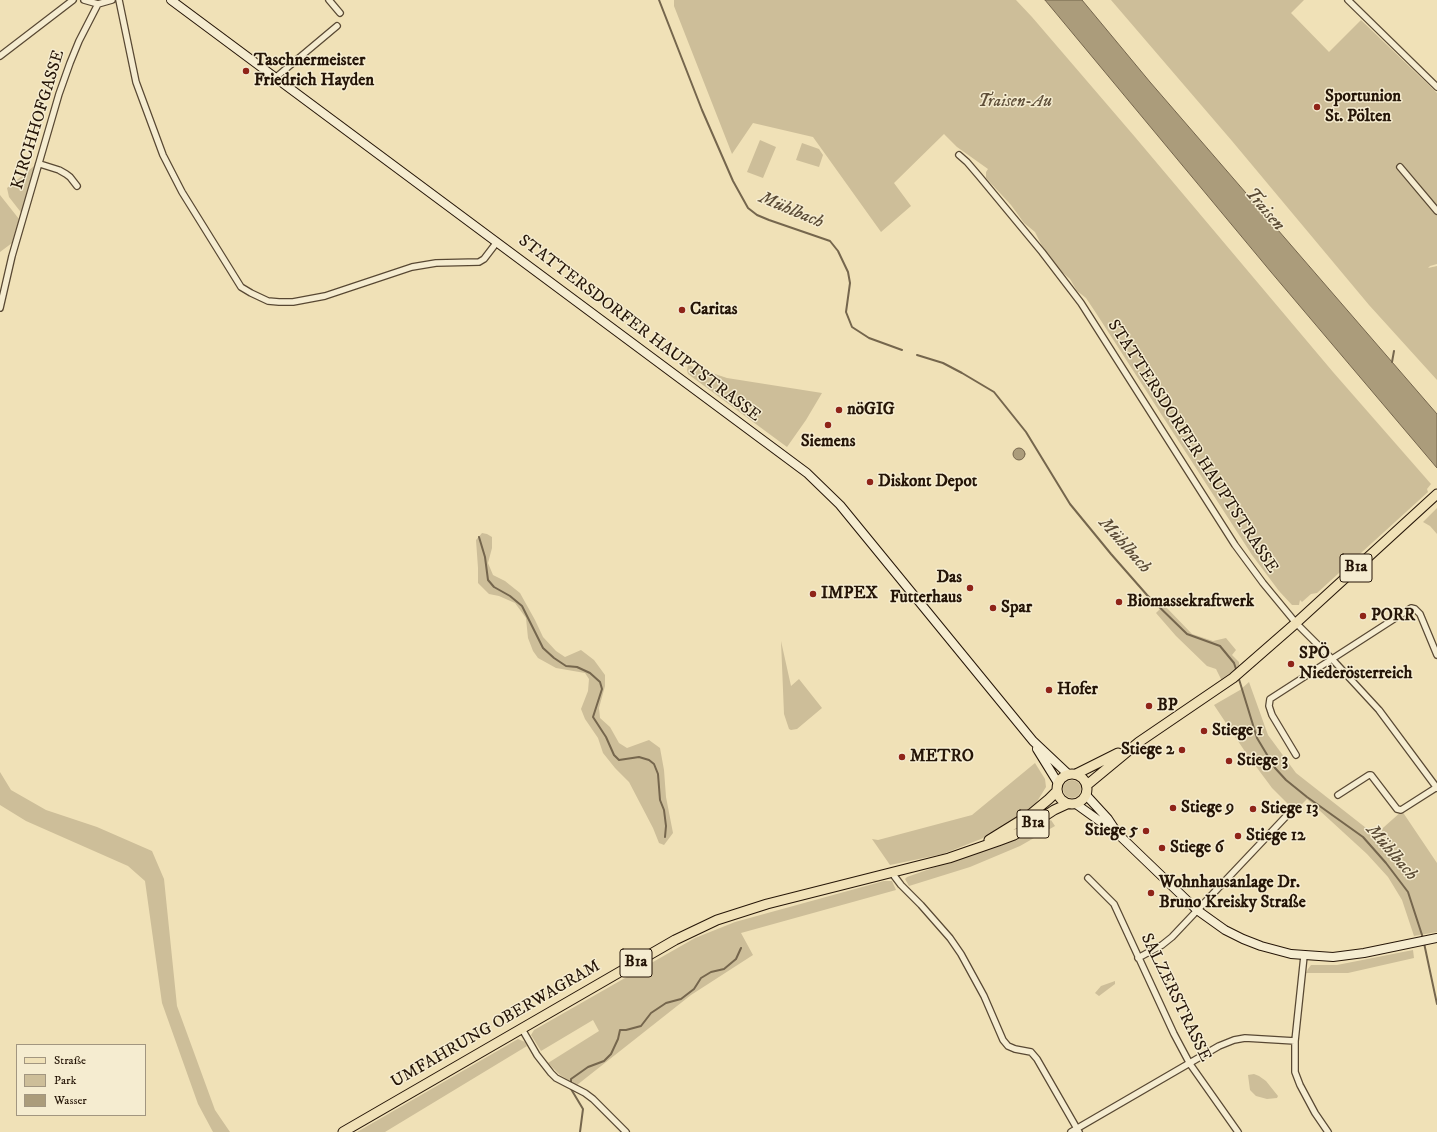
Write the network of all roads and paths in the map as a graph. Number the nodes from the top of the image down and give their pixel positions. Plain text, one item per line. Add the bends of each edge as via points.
1 (73, 0) edge
2 (84, 0) edge
3 (112, 0) edge
4 (119, 0) edge
5 (172, 0) edge
6 (329, 0) edge
7 (1348, 0) edge
8 (98, 4) junction
9 (340, 13) dead end
10 (337, 26) dead end
11 (0, 56) edge
12 (275, 78) junction
13 (1437, 87) edge
14 (959, 155) dead end
15 (40, 164) junction
16 (1400, 167) dead end
17 (77, 186) dead end
18 (1437, 211) edge
19 (497, 242) junction
20 (0, 308) edge
21 (1437, 494) edge
22 (1296, 622) junction
23 (1437, 655) edge
24 (1332, 659) junction
25 (1033, 741) junction
26 (1139, 742) junction
27 (1296, 755) dead end
28 (1072, 774) junction
29 (1087, 785) junction
30 (1058, 787) junction
31 (1437, 787) edge
32 (1086, 795) junction
33 (1338, 795) dead end
34 (1071, 804) junction
35 (1292, 809) dead end
36 (1119, 834) junction
37 (997, 839) junction
38 (892, 873) junction
39 (1088, 878) dead end
40 (1197, 910) junction
41 (1436, 939) edge
42 (1304, 956) junction
43 (1138, 958) junction
44 (522, 1029) junction
45 (1295, 1041) junction
46 (1190, 1064) junction
47 (1078, 1130) edge
48 (343, 1132) edge
49 (626, 1132) edge
50 (1071, 1132) edge
51 (1238, 1132) edge
52 (1328, 1132) edge

1 - 11 street
2 - 8 street
3 - 8 street
4 - 19 street via 136,82 163,155 182,192 241,287 268,301 293,302 325,296 412,267 436,263 479,262
5 - 12 main road, STATTERSDORFER HAUPTSTRASSE
6 - 9 street
7 - 13 street
8 - 15 street, KIRCHHOFGASSE via 79,41 59,94
10 - 12 street
12 - 19 main road, STATTERSDORFER HAUPTSTRASSE
14 - 22 street, STATTERSDORFER HAUPTSTRASSE via 1042,252 1081,303 1235,545
15 - 17 street via 70,176
15 - 20 street, KIRCHHOFGASSE via 12,256
16 - 18 street
19 - 25 main road, STATTERSDORFER HAUPTSTRASSE via 807,473 840,505
21 - 22 main road, B1a
22 - 24 street, STATTERSDORFER HAUPTSTRASSE
22 - 26 main road, B1a via 1232,678
23 - 24 street via 1420,614 1411,608
24 - 27 street via 1270,699 1272,715
24 - 31 street, STATTERSDORFER HAUPTSTRASSE via 1379,710
25 - 28 main road, STATTERSDORFER HAUPTSTRASSE
25 - 30 main road, STATTERSDORFER HAUPTSTRASSE via 1040,756 1053,772
26 - 28 main road, B1a
26 - 29 main road, B1a
28 - 29 main road via 1082,778
28 - 30 main road, B1a via 1064,776
29 - 32 main road
30 - 34 main road, B1a via 1060,799
30 - 37 main road, B1a via 1049,799
31 - 33 street via 1401,810 1397,809 1371,775
32 - 34 main road, B1a
32 - 36 main road
34 - 36 main road
34 - 37 main road, B1a via 1046,814 1025,829
35 - 40 street
36 - 40 main road
37 - 38 main road, B1a via 949,858
38 - 44 main road, UMFAHRUNG OBERWAGRAM / B1a via 767,904 717,920 675,940
38 - 47 street via 950,938 984,996 1003,1040 1008,1046 1031,1052 1037,1059
39 - 43 street, SALZERSTRASSE via 1114,904
40 - 42 main road via 1243,939 1277,952
40 - 43 street via 1162,945
41 - 42 main road via 1341,956
42 - 45 street
43 - 46 street, SALZERSTRASSE
44 - 48 main road, UMFAHRUNG OBERWAGRAM / B1a
44 - 49 street via 546,1068 556,1078 593,1099
45 - 46 street via 1245,1038 1234,1040
45 - 52 street via 1295,1072 1315,1113
46 - 47 street
46 - 51 street, SALZERSTRASSE
47 - 50 street

